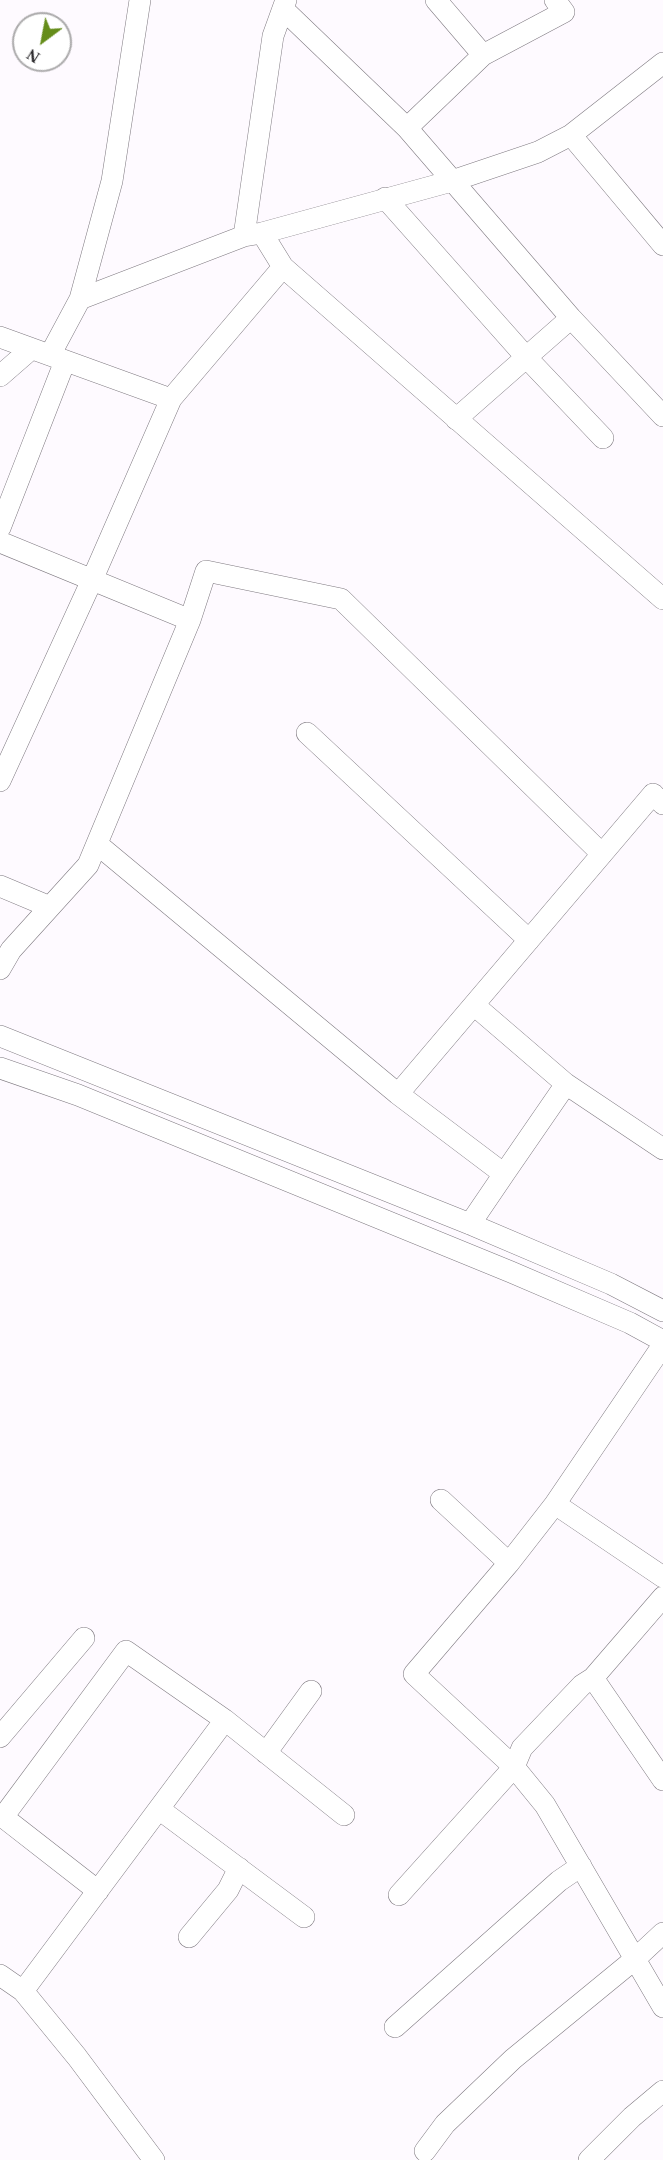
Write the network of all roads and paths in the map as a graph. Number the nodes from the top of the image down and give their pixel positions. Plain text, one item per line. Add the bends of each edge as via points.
1 (140, 0) edge
2 (436, 0) edge
3 (555, 0) edge
4 (284, 5) edge
5 (483, 55) junction
6 (663, 63) edge
7 (408, 128) junction
8 (572, 135) junction
9 (452, 181) junction
10 (385, 198) junction
11 (253, 234) junction
12 (663, 245) edge
13 (283, 267) junction
14 (80, 299) junction
15 (572, 318) junction
16 (0, 337) edge
17 (49, 355) junction
18 (526, 357) junction
19 (0, 376) edge
20 (171, 399) junction
21 (663, 416) edge
22 (456, 419) junction
23 (603, 438) dead end
24 (0, 528) edge
25 (0, 542) edge
26 (92, 580) junction
27 (663, 599) edge
28 (190, 620) junction
29 (307, 733) dead end
30 (0, 781) edge
31 (663, 804) edge
32 (97, 844) junction
33 (602, 854) junction
34 (0, 886) edge
35 (50, 907) junction
36 (529, 940) junction
37 (0, 969) edge
38 (474, 1005) junction
39 (0, 1036) edge
40 (0, 1068) edge
41 (566, 1084) junction
42 (398, 1094) junction
43 (663, 1149) edge
44 (504, 1174) junction
45 (470, 1224) junction
46 (663, 1311) edge
47 (663, 1343) edge
48 (441, 1500) dead end
49 (555, 1504) junction
50 (508, 1563) junction
51 (663, 1577) edge
52 (663, 1597) edge
53 (84, 1638) dead end
54 (593, 1678) junction
55 (311, 1691) dead end
56 (225, 1720) junction
57 (0, 1737) edge
58 (266, 1753) junction
59 (514, 1767) junction
60 (660, 1768) edge
61 (159, 1809) junction
62 (344, 1815) dead end
63 (581, 1866) junction
64 (239, 1868) junction
65 (98, 1891) junction
66 (399, 1894) dead end
67 (304, 1917) dead end
68 (663, 1933) edge
69 (189, 1937) dead end
70 (635, 1959) junction
71 (0, 1976) edge
72 (23, 1991) junction
73 (663, 2007) edge
74 (395, 2027) dead end
75 (661, 2097) edge
76 (425, 2151) dead end
77 (154, 2160) edge
78 (589, 2160) edge

1 - 14 street via 112,181
2 - 5 street
3 - 5 street via 564,12
4 - 7 street
4 - 11 street via 273,36
5 - 7 street
6 - 8 street
7 - 9 street
8 - 9 street via 538,152
8 - 12 street
9 - 10 street
9 - 15 street
10 - 11 street
10 - 18 street
11 - 13 street
11 - 14 street
13 - 20 street
13 - 22 street
14 - 17 street
15 - 18 street
15 - 21 street
16 - 17 street
17 - 19 street
17 - 20 street
17 - 24 street
18 - 22 street
18 - 23 street
20 - 26 street
22 - 27 street
25 - 26 street
26 - 28 street
26 - 30 street
28 - 32 street
28 - 33 street via 206,571 341,599
29 - 36 street
31 - 33 street via 653,794
32 - 35 street via 88,865
32 - 42 street
33 - 36 street
34 - 35 street
35 - 37 street via 10,950
36 - 38 street
38 - 41 street
38 - 42 street
39 - 45 street
40 - 47 street via 78,1095 511,1272 621,1319
41 - 43 street
41 - 44 street
42 - 44 street
44 - 45 street
45 - 46 street via 611,1284
47 - 49 street
48 - 50 street
49 - 50 street
49 - 51 street
50 - 59 street via 414,1674
52 - 54 street
53 - 57 street
54 - 59 street via 522,1748
54 - 60 street
55 - 58 street
56 - 58 street
56 - 61 street
56 - 65 street via 126,1651 119,1660 3,1817
58 - 62 street
59 - 63 street via 545,1805
59 - 66 street
61 - 64 street
61 - 65 street
63 - 70 street
63 - 74 street via 559,1881
64 - 67 street
64 - 69 street via 228,1890
65 - 72 street
68 - 70 street
70 - 73 street
70 - 76 street via 513,2059 445,2124
71 - 72 street
72 - 77 street
75 - 78 street via 632,2117

